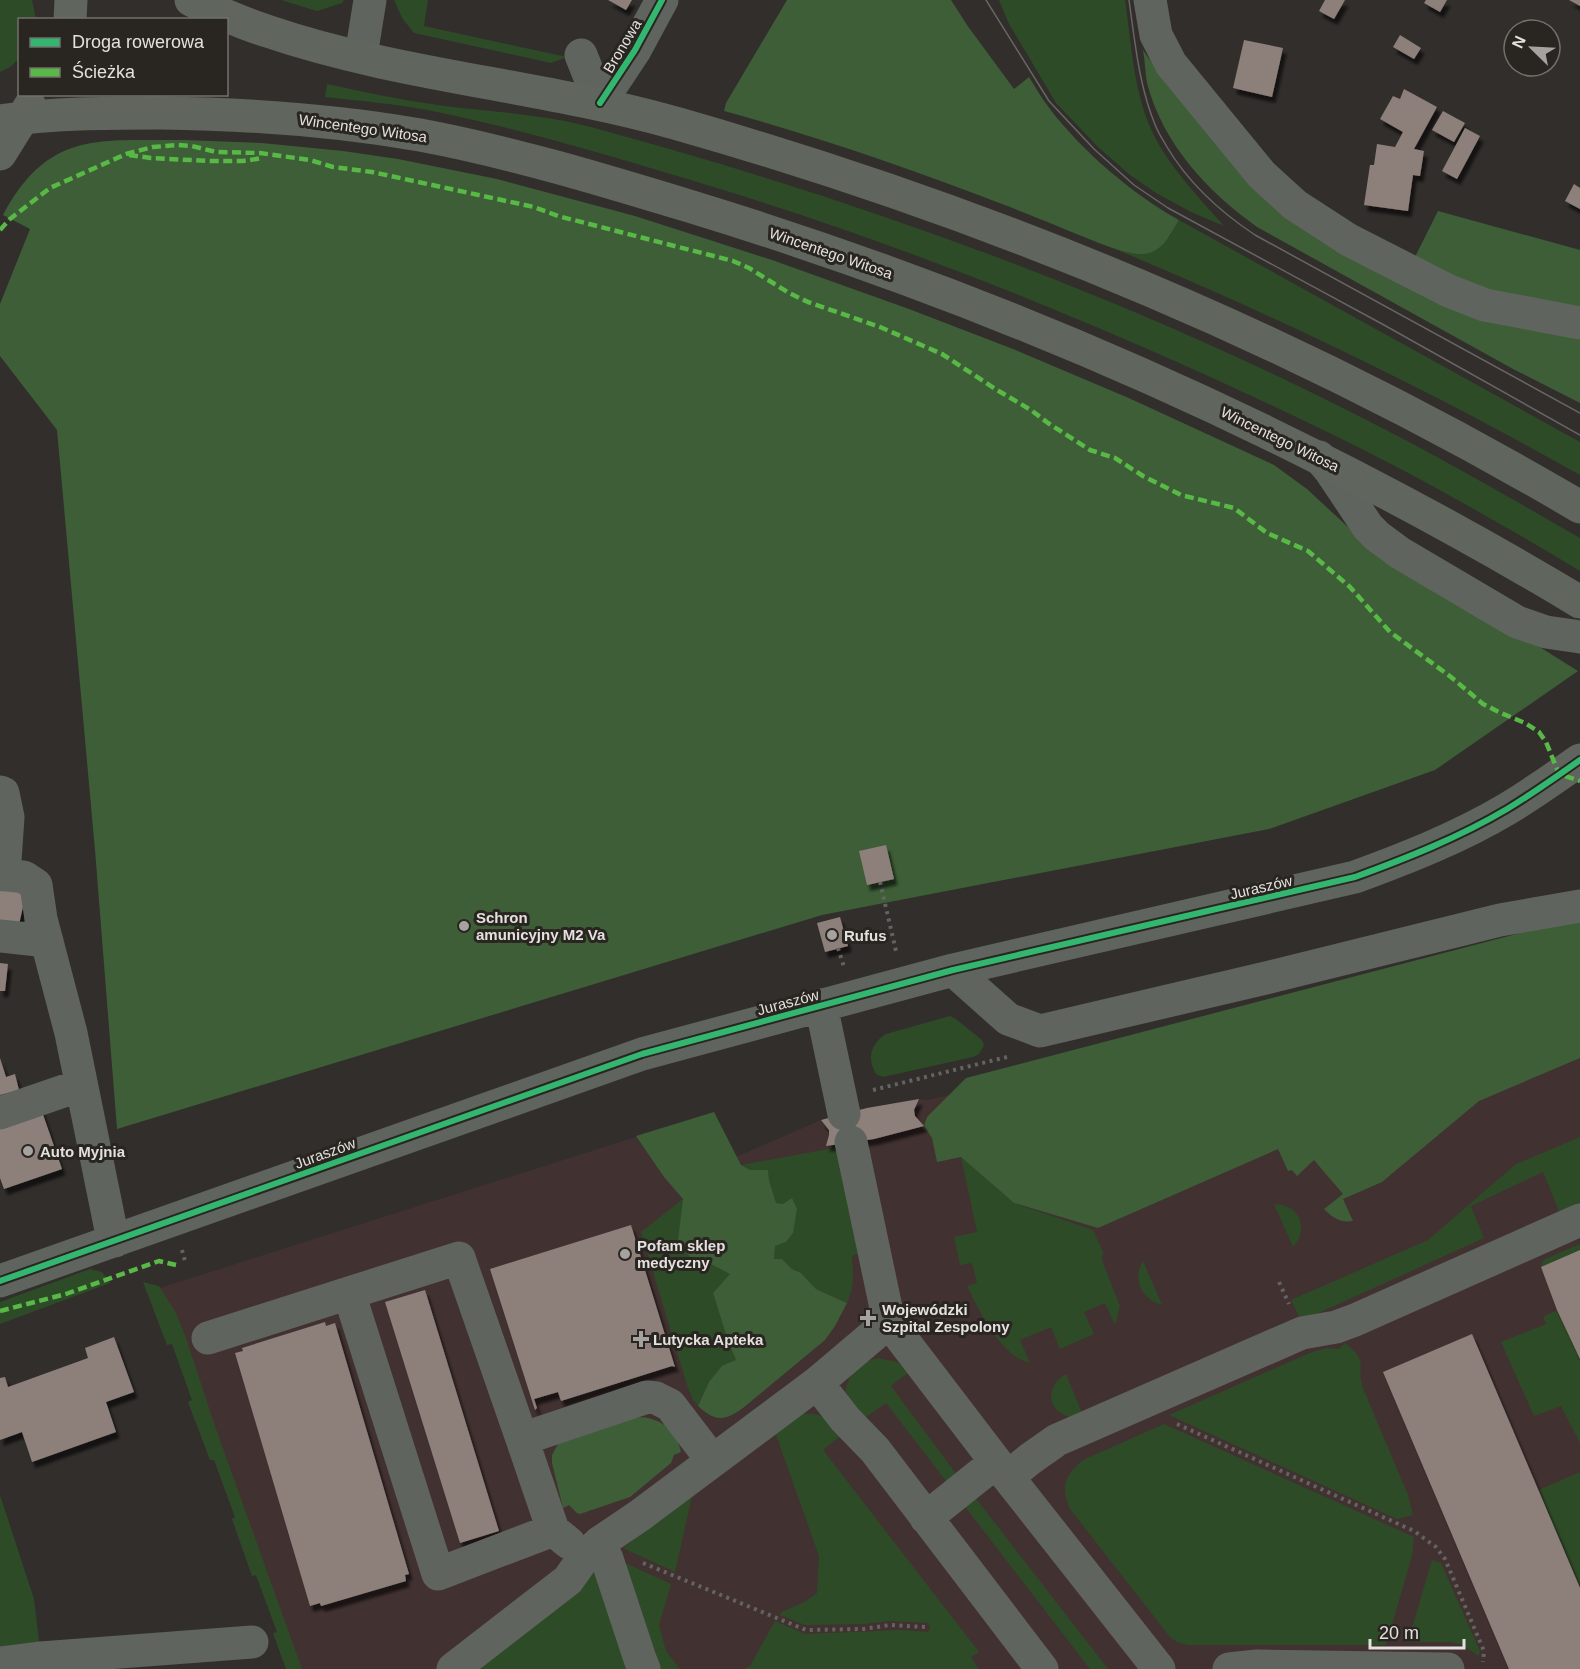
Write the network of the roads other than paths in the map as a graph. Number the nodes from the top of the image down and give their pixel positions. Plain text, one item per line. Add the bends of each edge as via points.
1 (71, 0) edge
2 (190, 0) edge
3 (370, 0) edge
4 (662, 0) edge
5 (1150, 0) edge
6 (223, 9) edge
7 (70, 18) edge
8 (581, 55) dead end
9 (361, 56) junction
10 (600, 103) junction
11 (20, 111) edge
12 (0, 154) edge
13 (1580, 323) edge
14 (1319, 458) junction
15 (1580, 507) edge
16 (1580, 602) edge
17 (1580, 637) edge
18 (1580, 759) edge
19 (0, 792) edge
20 (2, 875) edge
21 (1580, 906) edge
22 (0, 936) edge
23 (47, 941) junction
24 (953, 970) junction
25 (821, 1005) junction
26 (81, 1085) junction
27 (0, 1113) edge
28 (1580, 1220) edge
29 (115, 1241) junction
30 (0, 1281) edge
31 (349, 1293) junction
32 (888, 1322) junction
33 (208, 1338) dead end
34 (817, 1383) junction
35 (522, 1438) junction
36 (712, 1460) junction
37 (1002, 1470) junction
38 (927, 1518) junction
39 (553, 1530) junction
40 (592, 1550) junction
41 (252, 1642) dead end
42 (0, 1663) edge
43 (453, 1669) edge
44 (644, 1669) edge
45 (1042, 1669) edge
46 (1158, 1669) edge
47 (1230, 1669) edge
48 (1448, 1669) edge

1 - 7 main road
2 - 6 main road
3 - 9 street
4 - 10 street, Bronowa
5 - 13 street via 1156,35 1171,64 1262,175 1295,205 1349,240 1449,291 1485,305
6 - 9 main road via 265,31
8 - 10 street
9 - 10 main road
10 - 15 main road via 909,196 1121,278 1381,397
11 - 12 main road
11 - 14 main road, Wincentego Witosa via 306,119 424,136 537,161 768,231 939,291 1129,368
14 - 16 main road, Wincentego Witosa via 1455,529
14 - 17 street via 1368,527 1400,553 1516,622
18 - 24 street, Juraszów via 1469,830 1355,877
19 - 20 street via 8,818
20 - 23 street via 24,877 36,885
21 - 24 street via 1500,920 1040,1030 1008,1019
22 - 23 street
23 - 26 street
24 - 25 street, Juraszów
25 - 29 street, Juraszów via 642,1054
25 - 32 street via 854,1116
26 - 27 street
26 - 29 street
28 - 37 street via 1355,1320 1302,1334 1057,1440 1030,1459
29 - 30 street, Juraszów
31 - 33 street
31 - 35 street via 459,1258
31 - 39 street via 438,1574
32 - 34 street
32 - 37 street
34 - 36 street
34 - 38 street
35 - 36 street via 647,1397 656,1398 670,1405
35 - 39 street
36 - 40 street
37 - 38 street
37 - 46 street
38 - 45 street
39 - 40 street
40 - 43 street via 568,1580
40 - 44 street via 607,1559
41 - 42 street
47 - 48 street

